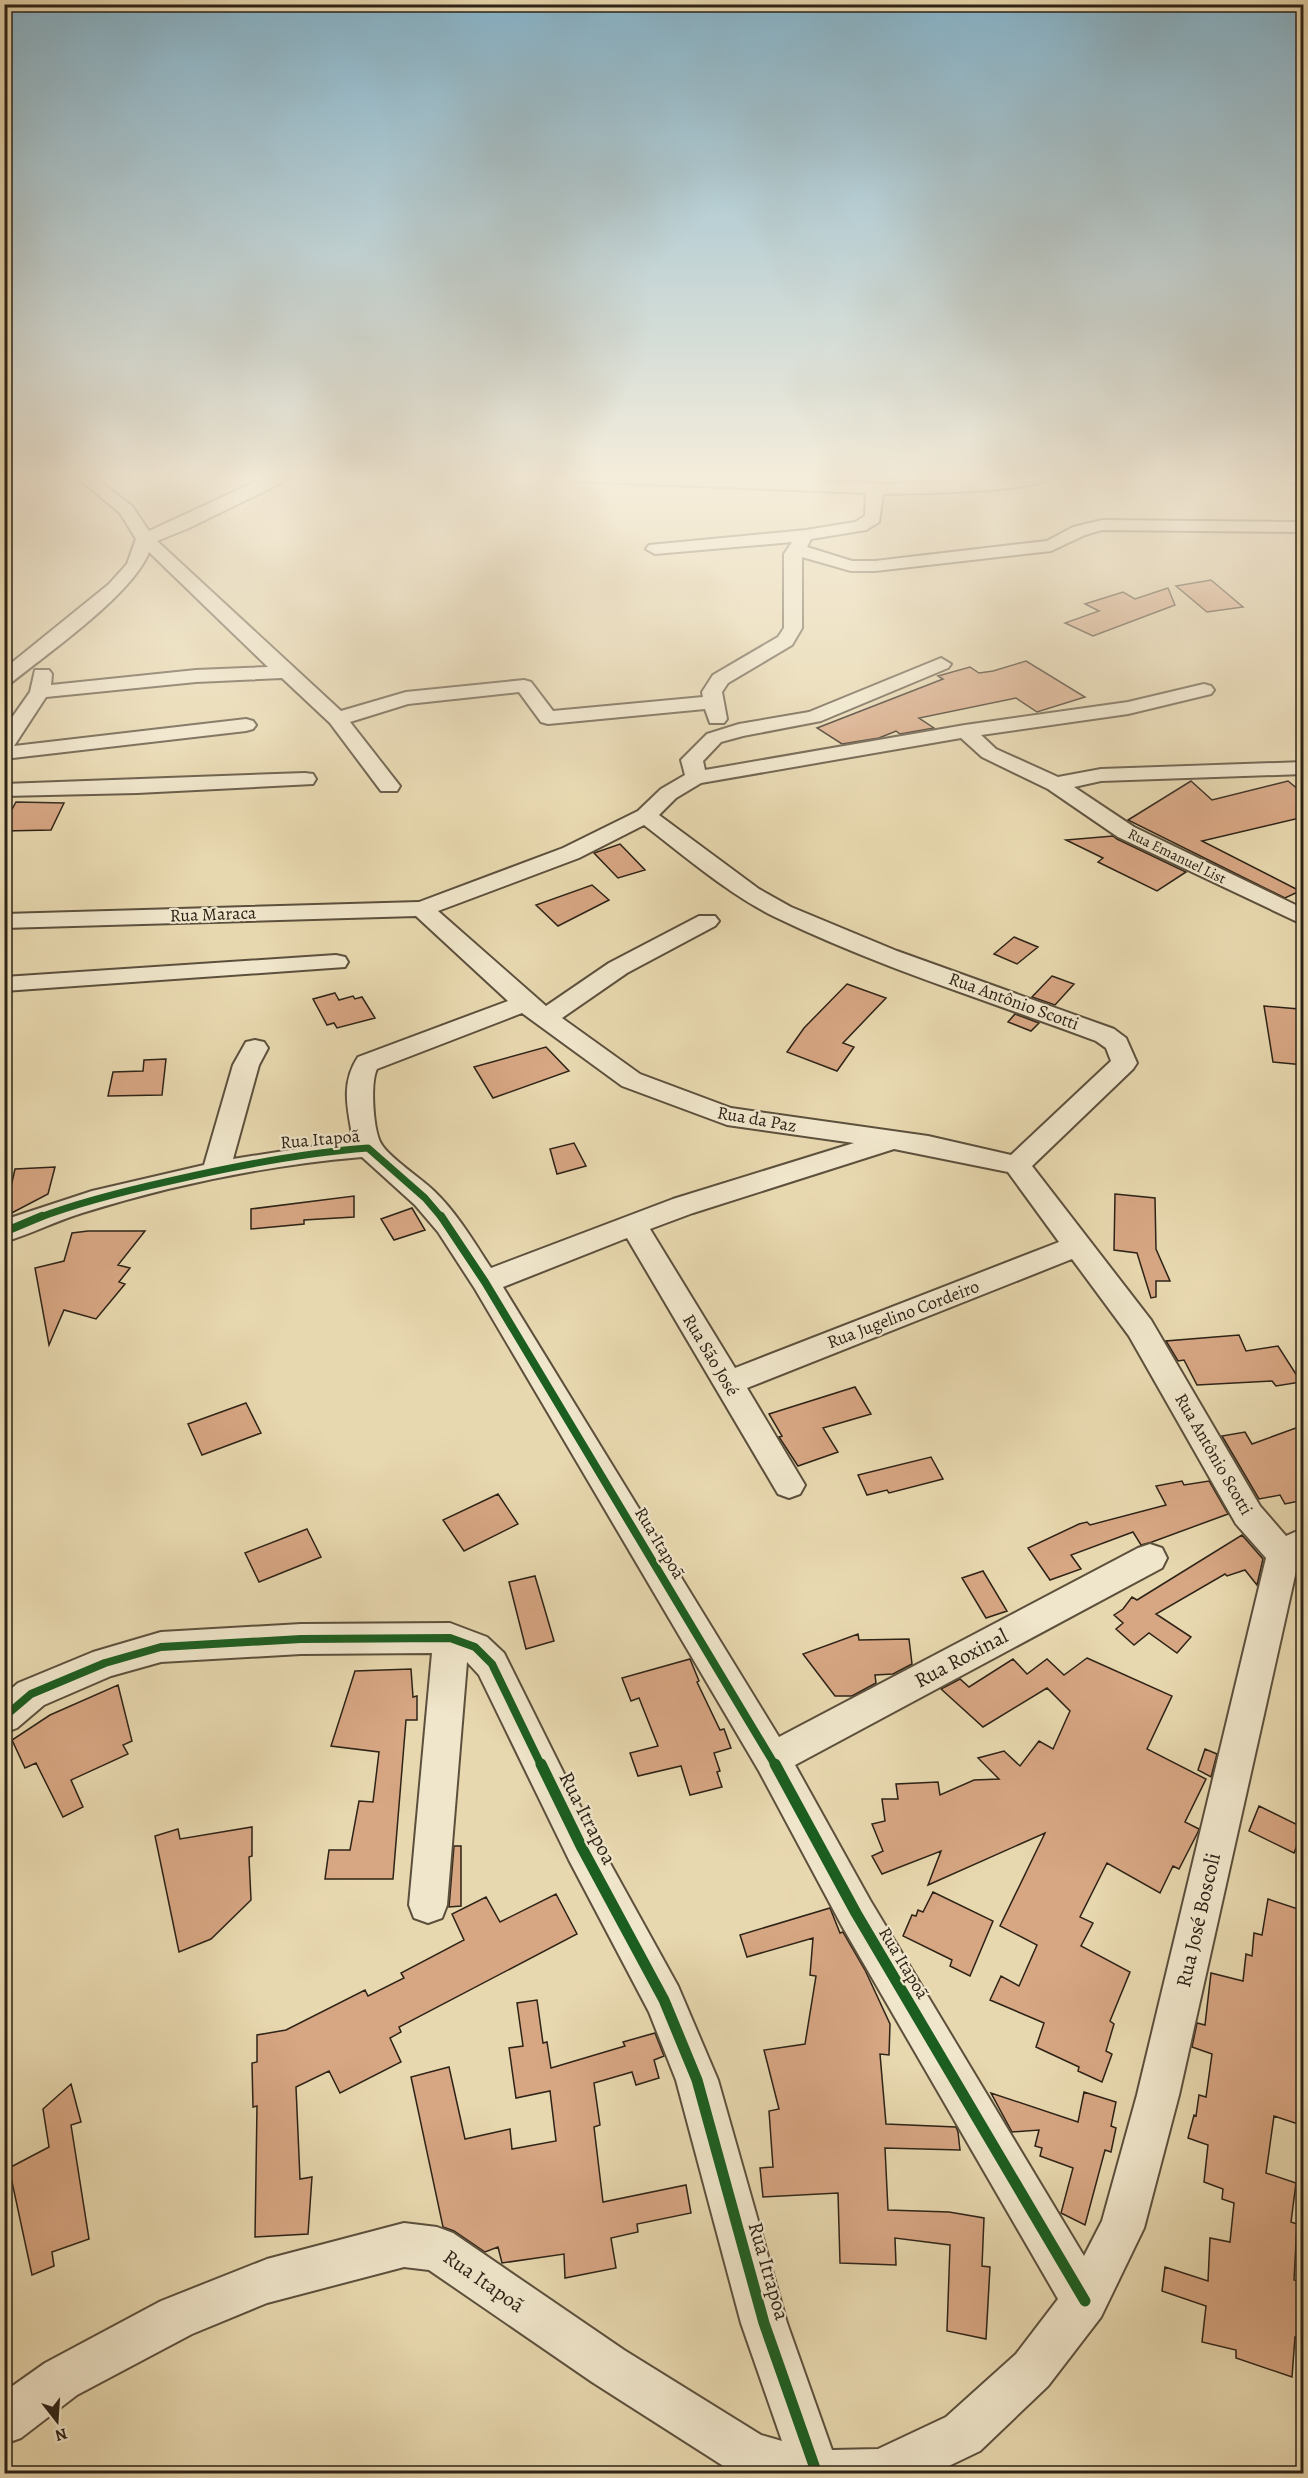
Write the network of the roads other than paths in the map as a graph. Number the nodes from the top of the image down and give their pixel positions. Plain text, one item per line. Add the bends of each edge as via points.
1 (111, 592) edge
2 (200, 592) edge
3 (793, 592) edge
4 (44, 648) junction
5 (941, 664) dead end
6 (285, 672) junction
7 (4, 679) edge
8 (1204, 690) dead end
9 (40, 692) junction
10 (714, 702) junction
11 (337, 719) junction
12 (246, 725) dead end
13 (965, 731) junction
14 (722, 735) junction
15 (4, 745) edge
16 (4, 753) edge
17 (1304, 768) edge
18 (696, 778) junction
19 (305, 779) dead end
20 (1056, 784) junction
21 (389, 786) dead end
22 (4, 790) edge
23 (646, 816) junction
24 (422, 909) junction
25 (1304, 918) edge
26 (4, 921) edge
27 (708, 921) dead end
28 (336, 962) dead end
29 (4, 984) edge
30 (535, 1010) junction
31 (255, 1048) dead end
32 (892, 1141) junction
33 (368, 1148) junction
34 (1017, 1165) junction
35 (216, 1171) junction
36 (633, 1225) junction
37 (4, 1232) edge
38 (1079, 1245) junction
39 (485, 1282) junction
40 (728, 1383) junction
41 (789, 1485) dead end
42 (1293, 1548) edge
43 (1150, 1558) dead end
44 (450, 1638) junction
45 (4, 1717) edge
46 (772, 1759) junction
47 (428, 1905) dead end
48 (1085, 2301) junction
49 (4, 2421) edge
50 (819, 2474) edge

1 - 4 street
2 - 6 street
3 - 10 street via 793,628 785,641 720,679 712,692
4 - 7 street
4 - 9 street
5 - 14 street via 814,717
6 - 9 street via 195,676
6 - 11 street
8 - 13 street via 1128,708
9 - 15 street
10 - 11 street via 548,718 524,686 406,698
10 - 14 street
11 - 21 street
12 - 16 street
13 - 18 street
13 - 20 street via 989,753
14 - 18 street via 692,760
17 - 20 street via 1101,775
18 - 23 street via 677,785
19 - 22 street
20 - 25 street, Rua Emanuel List via 1126,832
23 - 24 street via 571,853
23 - 34 street, Rua Antônio Scotti via 751,894 783,912 888,956 1083,1026 1117,1044 1124,1064
24 - 26 street, Rua Maraca
24 - 30 street, Rua da Paz
27 - 30 street
28 - 29 street
30 - 32 street, Rua da Paz via 631,1080 680,1101 727,1116
30 - 33 street via 367,1063 360,1072 359,1084
31 - 35 street via 246,1065
32 - 34 street, Rua da Paz
32 - 36 street
33 - 35 street, Rua Itapoã via 273,1158
33 - 39 street, Rua Itapoã via 425,1198 448,1225
34 - 38 street, Rua Antônio Scotti
35 - 37 street, Rua Itapoã via 39,1216
36 - 39 street
36 - 40 street, Rua São José
38 - 40 street, Rua Jugelino Cordeiro
38 - 42 street, Rua Antônio Scotti via 1140,1328 1248,1515
39 - 46 street, Rua Itapoã
40 - 41 street, Rua São José
42 - 48 street, Rua José Boscoli via 1122,2228
43 - 46 street, Rua Roxinal
44 - 45 street, Rua Itrapoa via 301,1639 161,1647 105,1663 31,1694
44 - 47 street via 449,1700
44 - 50 street, Rua Itrapoa via 475,1647 492,1664 582,1848 664,2001 697,2080 764,2323
46 - 48 street, Rua Itapoã via 856,1913
48 - 50 street, Rua Itapoã via 1032,2370 963,2434 880,2473
49 - 50 street, Rua Itapoã via 61,2379 177,2317 267,2281 404,2245 437,2249 608,2367 751,2456

